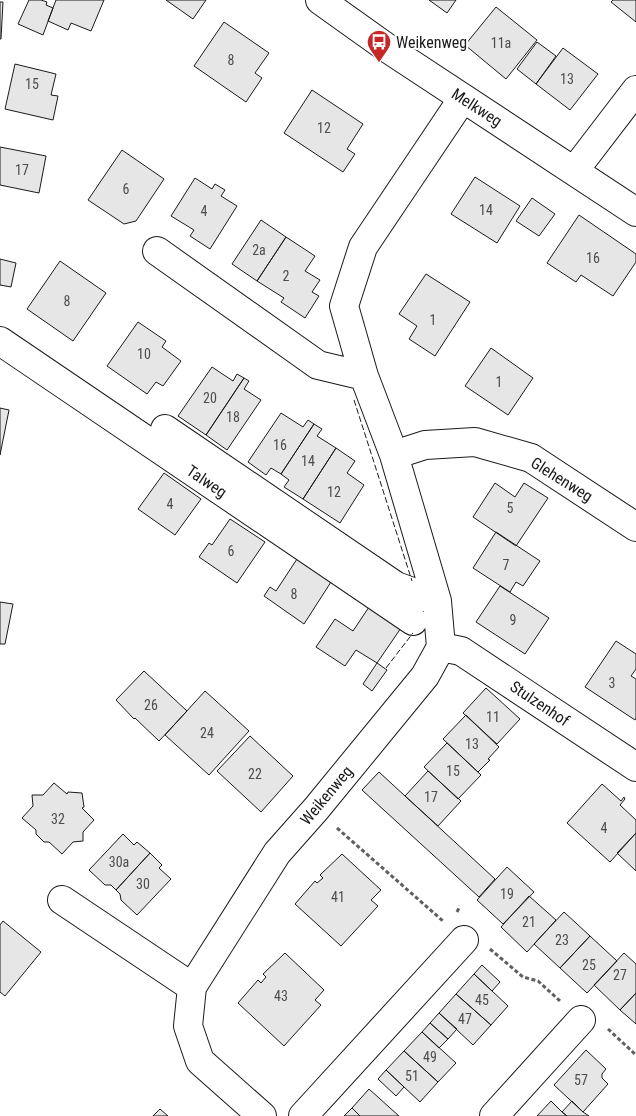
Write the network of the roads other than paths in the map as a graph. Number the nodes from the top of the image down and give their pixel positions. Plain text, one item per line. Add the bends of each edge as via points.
1 (320, 0) edge
2 (636, 90) edge
3 (463, 98) junction
4 (574, 171) junction
5 (636, 212) edge
6 (157, 251) dead end
7 (0, 341) edge
8 (364, 376) junction
9 (165, 429) dead end
10 (394, 456) junction
11 (636, 527) edge
12 (437, 600) junction
13 (413, 621) dead end
14 (441, 647) junction
15 (636, 767) edge
16 (62, 900) dead end
17 (464, 940) dead end
18 (192, 988) junction
19 (581, 1020) dead end
20 (262, 1116) edge
21 (303, 1116) edge
22 (494, 1116) edge

1 - 3 street, Melkweg
2 - 4 street
3 - 4 street, Melkweg
3 - 8 street via 363,247 344,306
4 - 5 street, Melkweg
6 - 8 street via 318,365
7 - 13 street, Talweg
8 - 10 street
9 - 12 street via 396,586
10 - 11 street, Glehenweg via 425,444 475,442 531,458
10 - 12 street
12 - 14 street
14 - 15 street, Stulzenhof via 461,651
14 - 18 street, Weikenweg via 426,676 277,852
16 - 18 street
17 - 21 street
18 - 20 street, Weikenweg via 188,1026 200,1061
19 - 22 street

